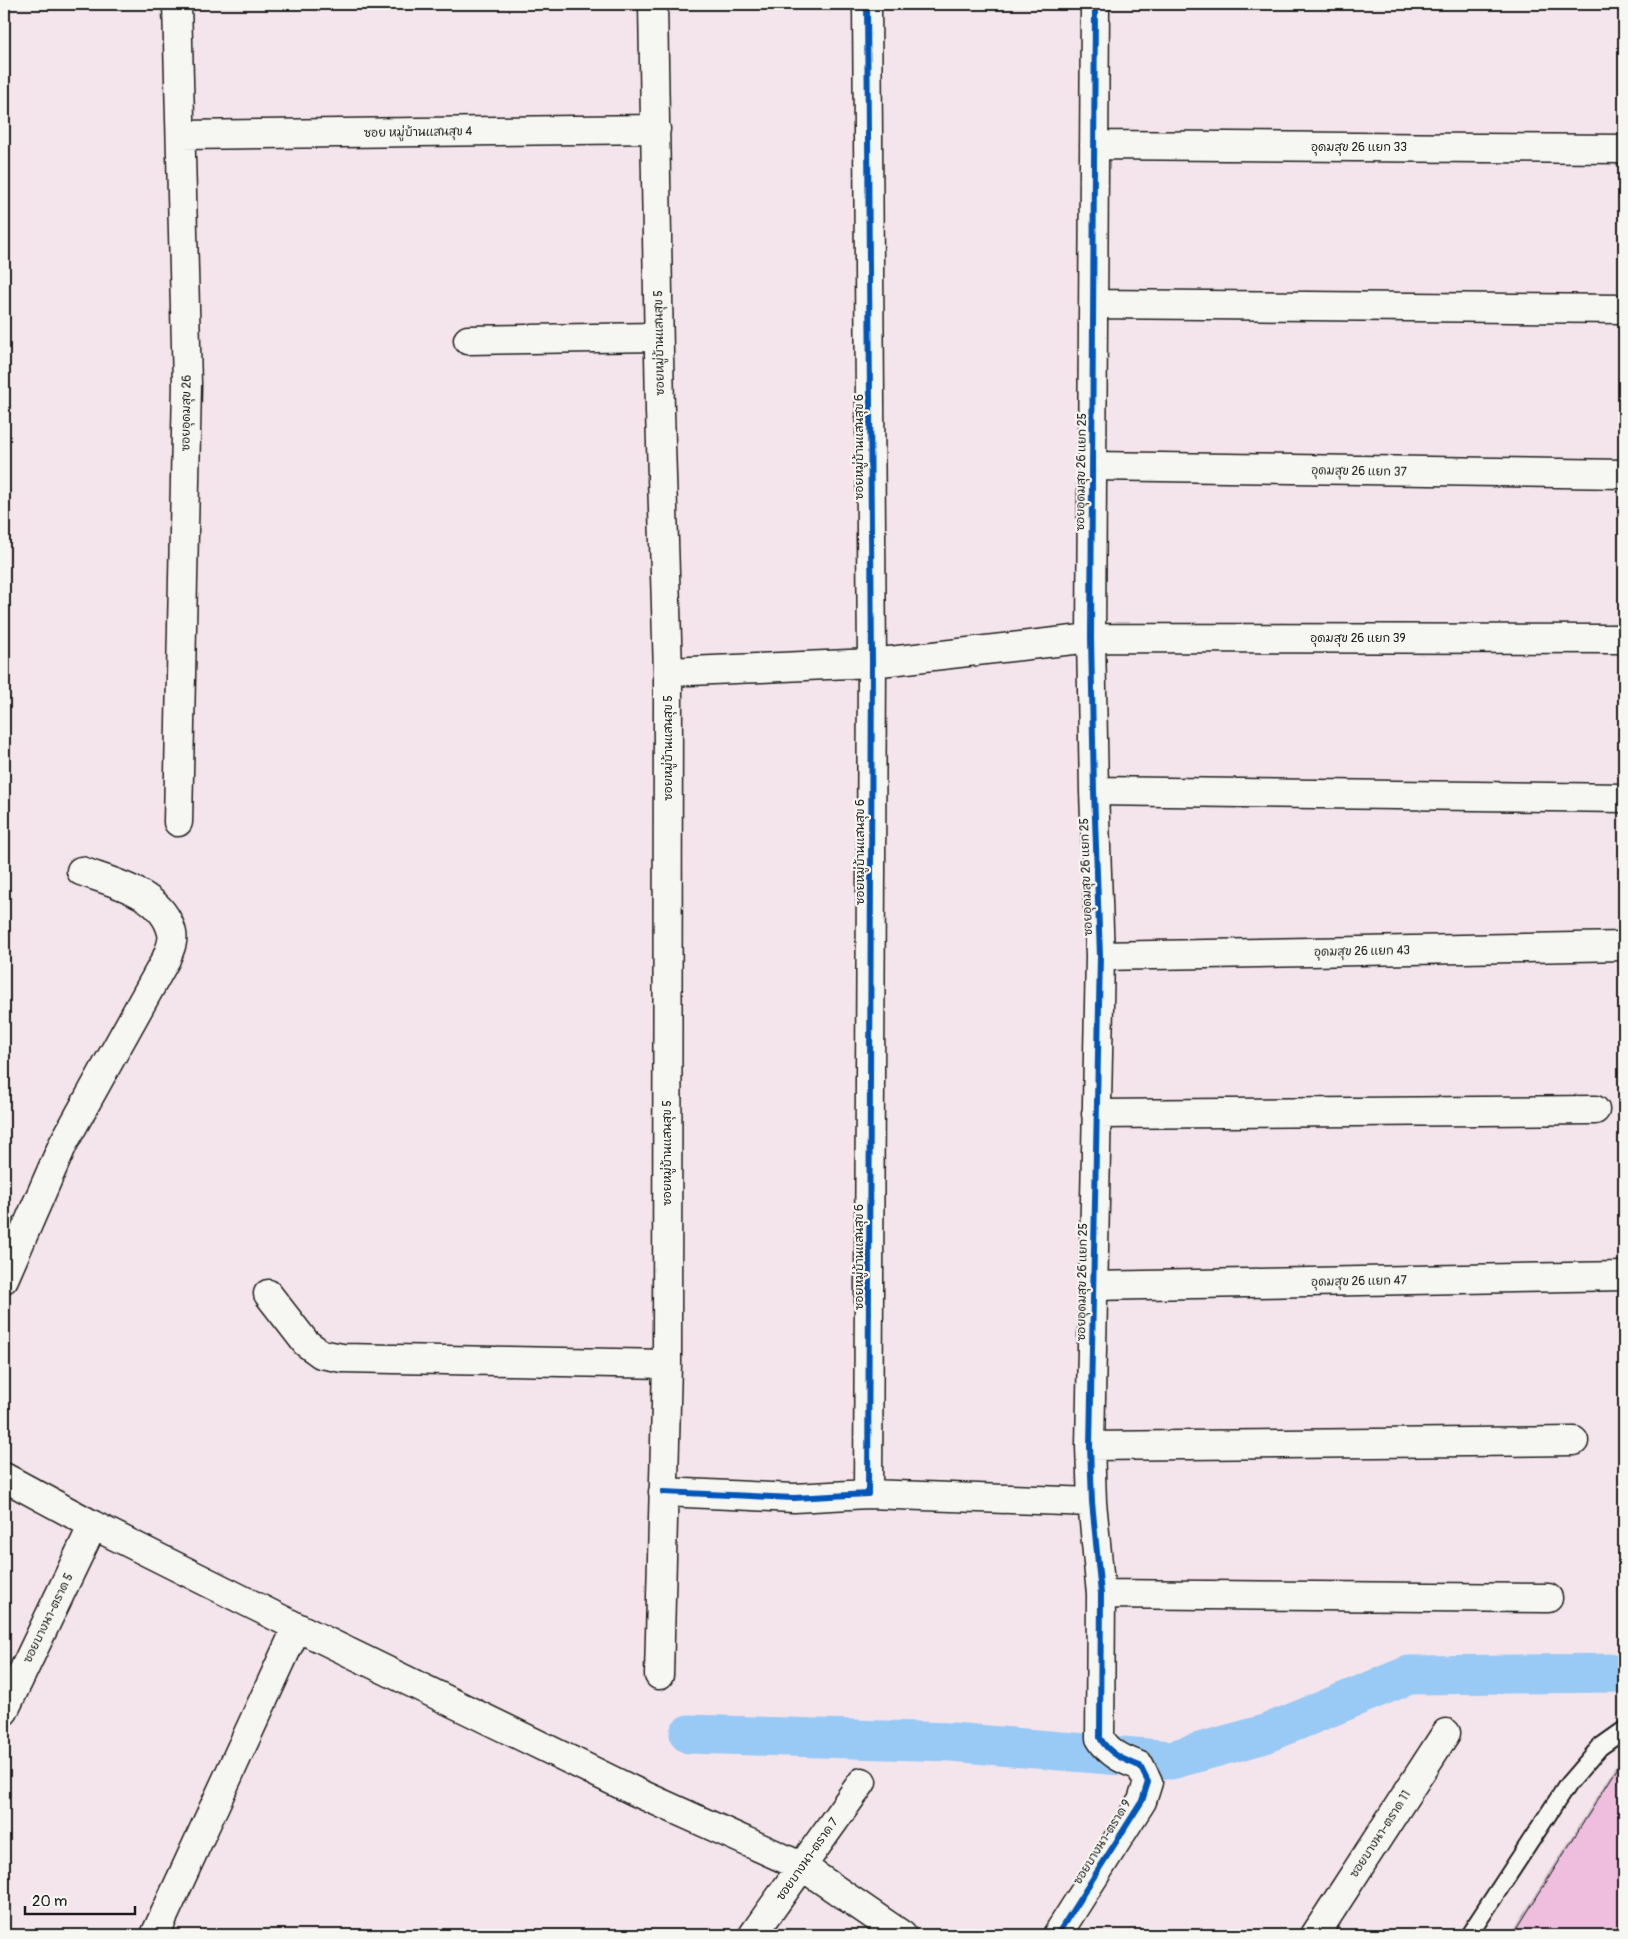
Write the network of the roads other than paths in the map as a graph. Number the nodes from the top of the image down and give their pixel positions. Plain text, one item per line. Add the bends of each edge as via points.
1 (177, 4) edge
2 (653, 4) edge
3 (867, 4) edge
4 (1095, 4) edge
5 (656, 129) junction
6 (181, 135) junction
7 (1094, 145) junction
8 (1624, 149) edge
9 (1094, 304) junction
10 (1624, 309) edge
11 (658, 337) junction
12 (468, 340) dead end
13 (1093, 466) junction
14 (1624, 474) edge
15 (1091, 638) junction
16 (1624, 639) edge
17 (872, 663) junction
18 (668, 672) junction
19 (1094, 791) junction
20 (1624, 798) edge
21 (178, 822) dead end
22 (81, 871) dead end
23 (1624, 946) edge
24 (1100, 956) junction
25 (1595, 1110) dead end
26 (1096, 1114) junction
27 (1624, 1276) edge
28 (4, 1279) edge
29 (1093, 1286) junction
30 (268, 1294) dead end
31 (667, 1364) junction
32 (1574, 1441) dead end
33 (1090, 1446) junction
34 (4, 1477) edge
35 (663, 1492) junction
36 (868, 1494) junction
37 (1092, 1502) junction
38 (93, 1525) junction
39 (1101, 1594) junction
40 (1548, 1598) dead end
41 (297, 1627) junction
42 (659, 1675) dead end
43 (4, 1711) edge
44 (1624, 1730) edge
45 (1446, 1733) dead end
46 (1115, 1754) joint
47 (862, 1782) dead end
48 (802, 1867) junction
49 (155, 1935) edge
50 (753, 1935) edge
51 (902, 1935) edge
52 (1057, 1935) edge
53 (1315, 1935) edge
54 (1469, 1935) edge

1 - 6 street, ซอยอุดมสุข 26
2 - 5 street, ซอยหมู่บ้านแสนสุข 5
3 - 17 street, ซอยหมู่บ้านแสนสุข 6
4 - 7 street, ซอยอุดมสุข 26 แยก 25
5 - 6 street, ซอย หมู่บ้านแสนสุข 4
5 - 11 street, ซอยหมู่บ้านแสนสุข 5
6 - 21 street, ซอยอุดมสุข 26 via 187,384
7 - 8 street, อุดมสุข 26 แยก 33
7 - 9 street, ซอยอุดมสุข 26 แยก 25
9 - 10 street
9 - 13 street, ซอยอุดมสุข 26 แยก 25
11 - 12 street
11 - 18 street, ซอยหมู่บ้านแสนสุข 5
13 - 14 street, อุดมสุข 26 แยก 37
13 - 15 street, ซอยอุดมสุข 26 แยก 25
15 - 16 street, อุดมสุข 26 แยก 39
15 - 17 street, อุดมสุข 26 แยก 39
15 - 19 street, ซอยอุดมสุข 26 แยก 25
17 - 18 street, อุดมสุข 26 แยก 39
17 - 36 street, ซอยหมู่บ้านแสนสุข 6
18 - 31 street, ซอยหมู่บ้านแสนสุข 5
19 - 20 street
19 - 24 street, ซอยอุดมสุข 26 แยก 25
22 - 28 street via 130,888 154,903 172,934 172,944 63,1144
23 - 24 street, อุดมสุข 26 แยก 43
24 - 26 street, ซอยอุดมสุข 26 แยก 25
25 - 26 street
26 - 29 street, ซอยอุดมสุข 26 แยก 25
27 - 29 street, อุดมสุข 26 แยก 47
29 - 33 street, ซอยอุดมสุข 26 แยก 25
30 - 31 street via 306,1343 321,1354 342,1358
31 - 35 street, ซอยหมู่บ้านแสนสุข 5
32 - 33 street
33 - 37 street, ซอยอุดมสุข 26 แยก 25
34 - 38 street
35 - 36 street via 794,1498
35 - 42 street, ซอยหมู่บ้านแสนสุข 5
36 - 37 street
37 - 39 street, ซอยอุดมสุข 26 แยก 25
38 - 41 street
38 - 43 street, ซอยบางนา-ตราด 5
39 - 40 street
39 - 46 street, ซอยอุดมสุข 26 แยก 25 via 1100,1738
41 - 48 street via 634,1791
41 - 49 street
44 - 54 lane via 1600,1747 1568,1784
45 - 53 street, ซอยบางนา-ตราด 11
46 - 52 street, ซอยบางนา-ตราด 9 via 1140,1766 1148,1782 1142,1801
47 - 48 street, ซอยบางนา-ตราด 7
48 - 50 street, ซอยบางนา-ตราด 7
48 - 51 street

